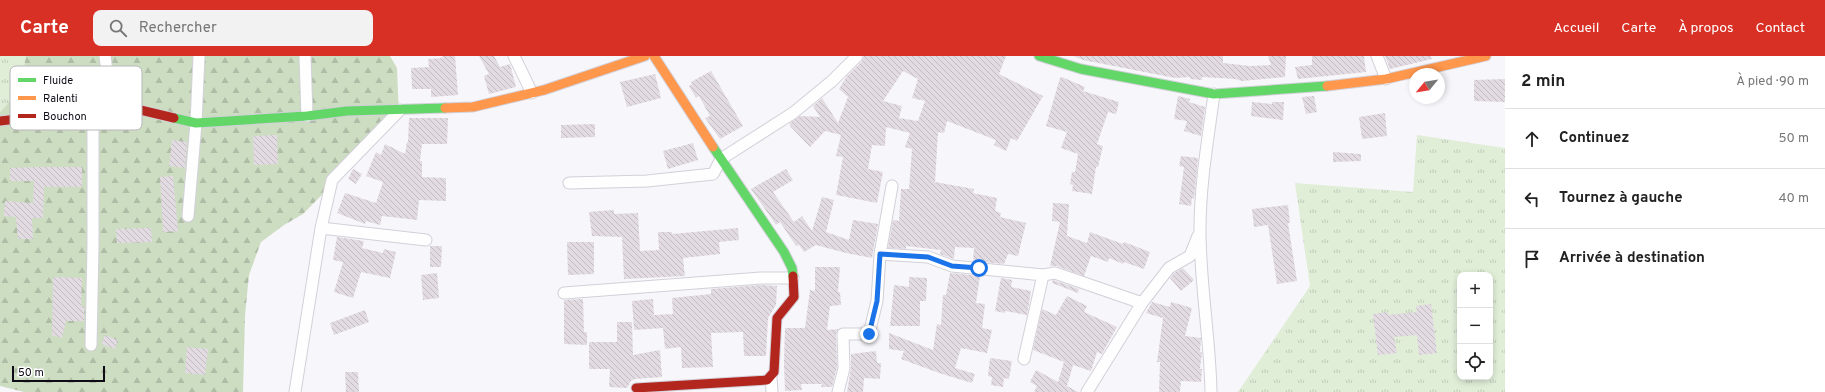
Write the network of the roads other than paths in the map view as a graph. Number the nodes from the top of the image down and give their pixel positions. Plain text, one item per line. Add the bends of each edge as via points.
1 (105, 56) edge
2 (199, 56) edge
3 (305, 56) edge
4 (514, 56) edge
5 (645, 56) edge
6 (654, 56) edge
7 (857, 56) edge
8 (1039, 56) edge
9 (1377, 56) edge
10 (1486, 56) edge
11 (106, 66) edge
12 (1386, 78) junction
13 (532, 93) junction
14 (1214, 94) junction
15 (142, 110) edge
16 (400, 110) junction
17 (308, 116) junction
18 (10, 120) edge
19 (0, 121) edge
20 (196, 123) junction
21 (92, 130) edge
22 (721, 159) junction
23 (569, 183) dead end
24 (892, 186) dead end
25 (188, 216) dead end
26 (321, 228) junction
27 (1200, 231) junction
28 (426, 240) dead end
29 (880, 254) junction
30 (1043, 275) junction
31 (793, 278) junction
32 (564, 293) dead end
33 (1142, 303) junction
34 (91, 345) dead end
35 (1024, 359) dead end
36 (771, 377) junction
37 (636, 388) dead end
38 (295, 392) edge
39 (772, 392) edge
40 (838, 392) edge
41 (1087, 392) edge
42 (1211, 392) edge

1 - 11 street
2 - 20 street
3 - 17 street
4 - 13 street
5 - 13 street
6 - 22 street
7 - 22 street via 832,81 793,112
8 - 14 street via 1081,69
9 - 12 street
10 - 12 street
12 - 14 street via 1338,85
13 - 16 street via 473,107
14 - 27 street via 1202,189
15 - 20 street
16 - 17 street via 347,110
16 - 26 street via 332,180
17 - 20 street
18 - 19 street
20 - 25 street
21 - 34 street
22 - 23 street via 713,174 647,181
22 - 31 street via 784,252 792,268
24 - 29 street
26 - 28 street
26 - 38 street
27 - 33 street via 1190,256 1169,268
27 - 42 street
29 - 30 street via 928,257 952,266
29 - 40 street via 877,301 869,334 843,334 844,368
30 - 33 street via 1055,273
30 - 35 street
31 - 32 street via 761,278
31 - 36 street via 794,297 776,322 775,364
33 - 41 street
36 - 37 street via 763,381
36 - 39 street

